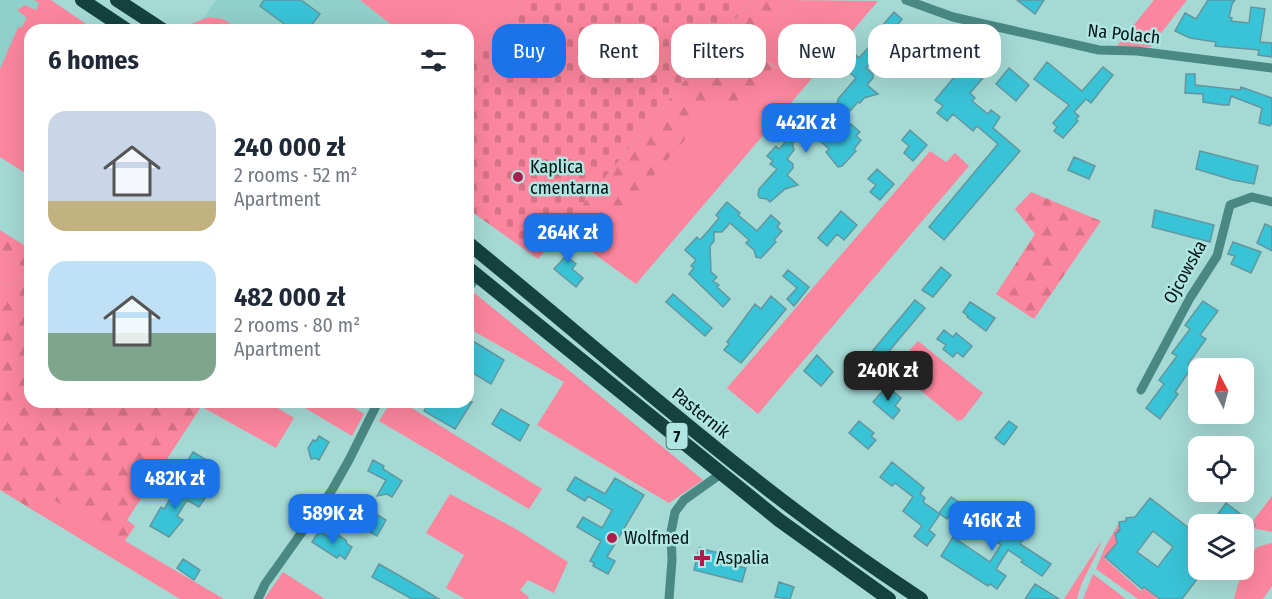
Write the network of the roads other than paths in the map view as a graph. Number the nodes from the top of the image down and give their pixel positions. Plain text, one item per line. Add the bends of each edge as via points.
1 (82, 0) edge
2 (117, 0) edge
3 (906, 0) edge
4 (119, 24) edge
5 (154, 24) edge
6 (1272, 68) edge
7 (1272, 201) edge
8 (474, 248) edge
9 (474, 273) edge
10 (1141, 390) dead end
11 (375, 408) edge
12 (722, 472) junction
13 (258, 599) edge
14 (669, 599) edge
15 (889, 599) edge
16 (921, 599) edge

1 - 4 main road
2 - 5 main road
3 - 6 street, Na Polach via 953,17 1099,50
7 - 10 street, Ojcowska via 1251,196 1230,206 1218,256 1190,298
8 - 16 main road, Pasternik / 7 via 757,481
9 - 12 main road, Pasternik / 7
11 - 13 street via 332,489
12 - 14 street via 684,500 675,512
12 - 15 main road, Pasternik / 7 via 779,520

